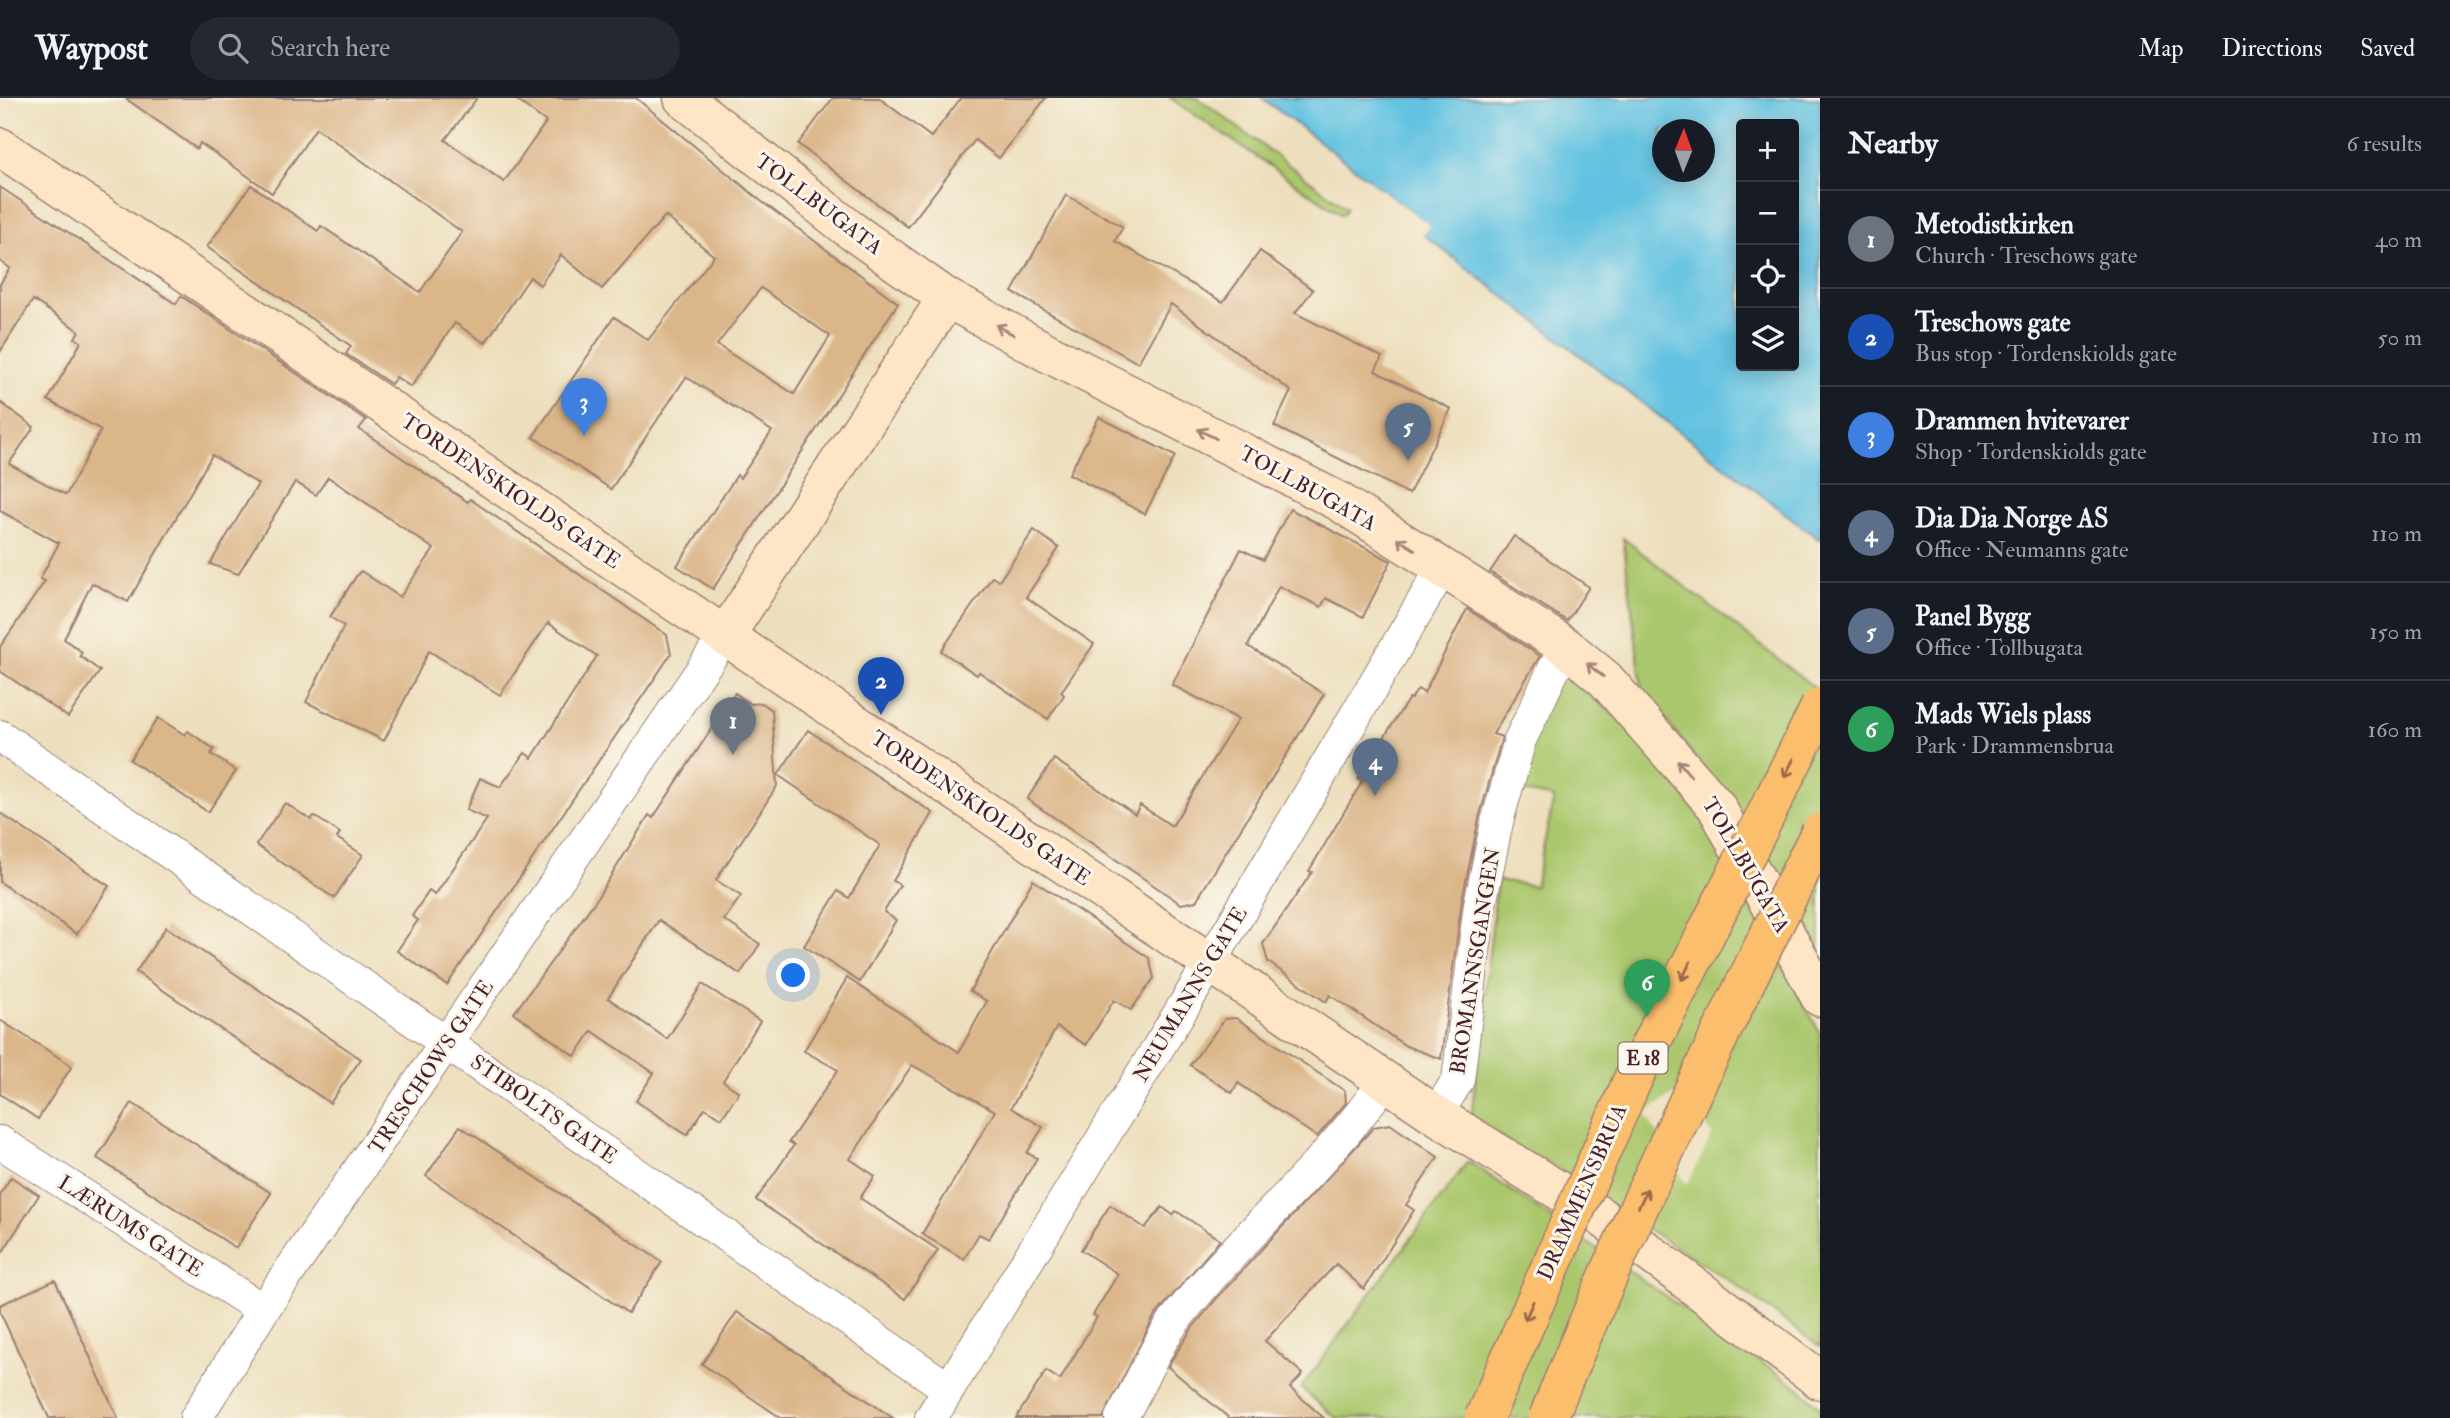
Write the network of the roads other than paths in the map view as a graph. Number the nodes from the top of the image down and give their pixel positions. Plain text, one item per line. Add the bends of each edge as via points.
1 (683, 98) edge
2 (0, 147) edge
3 (947, 298) junction
4 (1443, 567) junction
5 (725, 636) junction
6 (1565, 646) junction
7 (1820, 707) edge
8 (0, 736) edge
9 (1820, 833) edge
10 (1210, 963) junction
11 (1820, 997) edge
12 (448, 1043) junction
13 (1385, 1081) junction
14 (1436, 1115) junction
15 (0, 1142) edge
16 (263, 1310) junction
17 (1820, 1380) edge
18 (949, 1389) junction
19 (196, 1418) edge
20 (931, 1418) edge
21 (1121, 1418) edge
22 (1484, 1418) edge
23 (1548, 1418) edge

1 - 3 main road, TOLLBUGATA
2 - 5 main road, TORDENSKIOLDS GATE
4 -> 3 main road, TOLLBUGATA via 1338,500
3 - 5 main road, TRESCHOWS GATE
4 - 6 main road, TOLLBUGATA
4 - 10 street, NEUMANNS GATE
5 - 10 main road, TORDENSKIOLDS GATE
5 - 12 street, TRESCHOWS GATE
11 -> 6 main road, TOLLBUGATA via 1716,806 1605,678
6 - 14 street, BROMANNSGANGEN via 1520,740 1497,822 1480,904 1458,1080
7 -> 22 highway, DRAMMENSBRUA / E 18, bridge via 1633,1079
8 - 12 street, STIBOLTS GATE
23 -> 9 highway, E 18, bridge via 1628,1231
10 - 13 main road, TORDENSKIOLDS GATE
10 - 18 street, NEUMANNS GATE
12 - 16 street, TRESCHOWS GATE
12 - 18 street, STIBOLTS GATE
13 - 14 main road, TORDENSKIOLDS GATE
13 - 21 street via 1355,1122 1215,1270 1175,1319
14 - 17 main road, TORDENSKIOLDS GATE via 1600,1216
15 - 16 street, LÆRUMS GATE
16 - 19 street, TRESCHOWS GATE
18 - 20 street, NEUMANNS GATE

